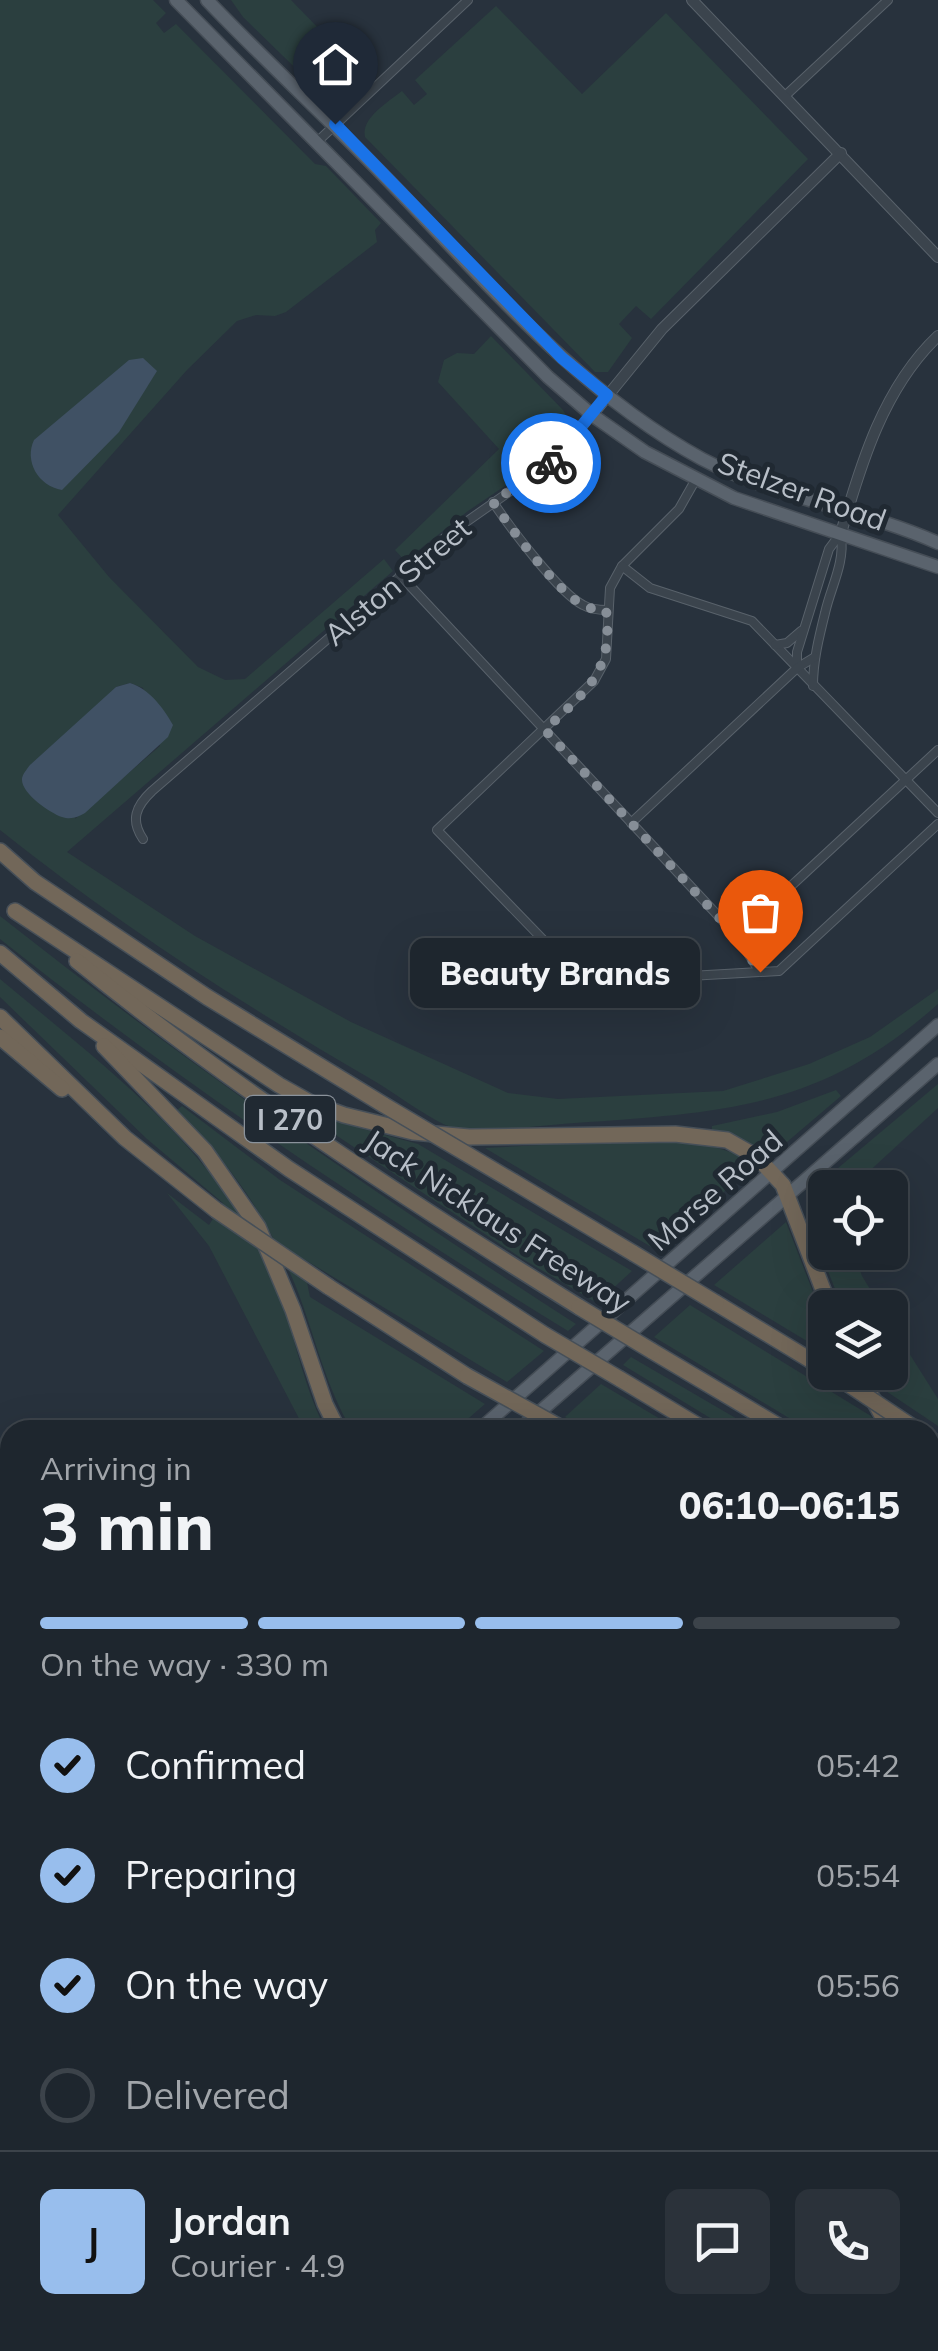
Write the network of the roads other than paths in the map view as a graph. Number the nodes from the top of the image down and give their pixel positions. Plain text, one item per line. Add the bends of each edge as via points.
1 (176, 0) edge
2 (208, 0) edge
3 (468, 0) edge
4 (692, 0) edge
5 (888, 0) edge
6 (786, 96) junction
7 (335, 124) junction
8 (318, 141) junction
9 (841, 153) junction
10 (938, 257) edge
11 (938, 336) edge
12 (607, 395) junction
13 (592, 415) junction
14 (696, 479) junction
15 (493, 502) junction
16 (847, 512) junction
17 (841, 533) junction
18 (938, 543) edge
19 (622, 566) junction
20 (938, 567) edge
21 (400, 575) junction
22 (606, 610) junction
23 (806, 625) junction
24 (775, 645) junction
25 (815, 657) junction
26 (797, 668) junction
27 (813, 686) junction
28 (545, 730) junction
29 (938, 750) edge
30 (906, 780) junction
31 (938, 813) edge
32 (631, 823) junction
33 (938, 824) edge
34 (142, 839) dead end
35 (0, 852) edge
36 (0, 899) edge
37 (14, 911) junction
38 (736, 936) junction
39 (0, 954) edge
40 (760, 972) junction
41 (0, 1018) edge
42 (80, 1021) junction
43 (938, 1025) edge
44 (0, 1037) edge
45 (938, 1064) edge
46 (125, 1138) junction
47 (772, 1173) junction
48 (787, 1195) junction
49 (823, 1290) edge
50 (808, 1359) edge
51 (856, 1390) edge
52 (868, 1390) edge
53 (333, 1420) edge
54 (490, 1420) edge
55 (530, 1420) edge
56 (548, 1420) edge
57 (688, 1420) edge
58 (768, 1420) edge
59 (884, 1420) edge
60 (901, 1420) edge

1 - 8 main road, Stelzer Road
2 - 7 main road, Stelzer Road
3 - 7 street
4 - 6 street
5 - 6 street
6 - 9 street
7 - 8 street
7 - 12 main road, Stelzer Road via 562,358
8 - 13 main road, Stelzer Road
9 - 10 street
9 - 12 street, Alston Street via 662,329
11 - 16 street via 899,380
12 - 13 street, Alston Street
12 - 16 main road, Stelzer Road via 706,461
13 - 14 main road, Stelzer Road
13 - 15 street, Alston Street via 556,459
14 - 17 main road, Stelzer Road via 760,509
14 - 19 street via 679,509
15 - 21 street, Alston Street
15 - 22 street via 574,599
16 - 17 street
16 - 18 main road, Stelzer Road
17 - 20 main road, Stelzer Road
17 - 23 street via 828,549
17 - 25 street via 844,554
19 - 22 street
19 - 24 street via 650,588 747,618
21 - 28 street
21 - 34 street, Alston Street via 139,804 135,827
22 - 28 street via 606,659 585,692
23 - 24 street
23 - 26 street
24 - 26 street
25 - 26 street
25 - 27 street
26 - 27 street
26 - 32 street
27 - 30 street
28 - 32 street
28 - 40 street via 437,830 584,982
29 - 30 street
30 - 31 street
30 - 38 street
32 - 38 street
33 - 40 street via 779,971
35 - 50 highway, bridge via 192,986
36 - 37 highway, Jack Nicklaus Freeway / I 270
37 - 47 highway via 279,1085 344,1115 469,1138 700,1134 738,1144
37 - 58 highway, Jack Nicklaus Freeway / I 270, bridge via 244,1087 381,1181
38 - 40 street
39 - 42 highway, I 270
41 - 46 highway
42 - 53 highway via 205,1151 242,1201 294,1310
42 - 57 highway, I 270, bridge via 288,1169
43 - 47 main road, Morse Road
44 - 46 highway
45 - 48 main road, Morse Road
46 - 56 highway, bridge via 330,1287
47 - 48 highway
47 - 54 main road, Morse Road
48 - 49 highway
48 - 55 main road, Morse Road
51 - 60 highway, bridge
52 - 59 highway

